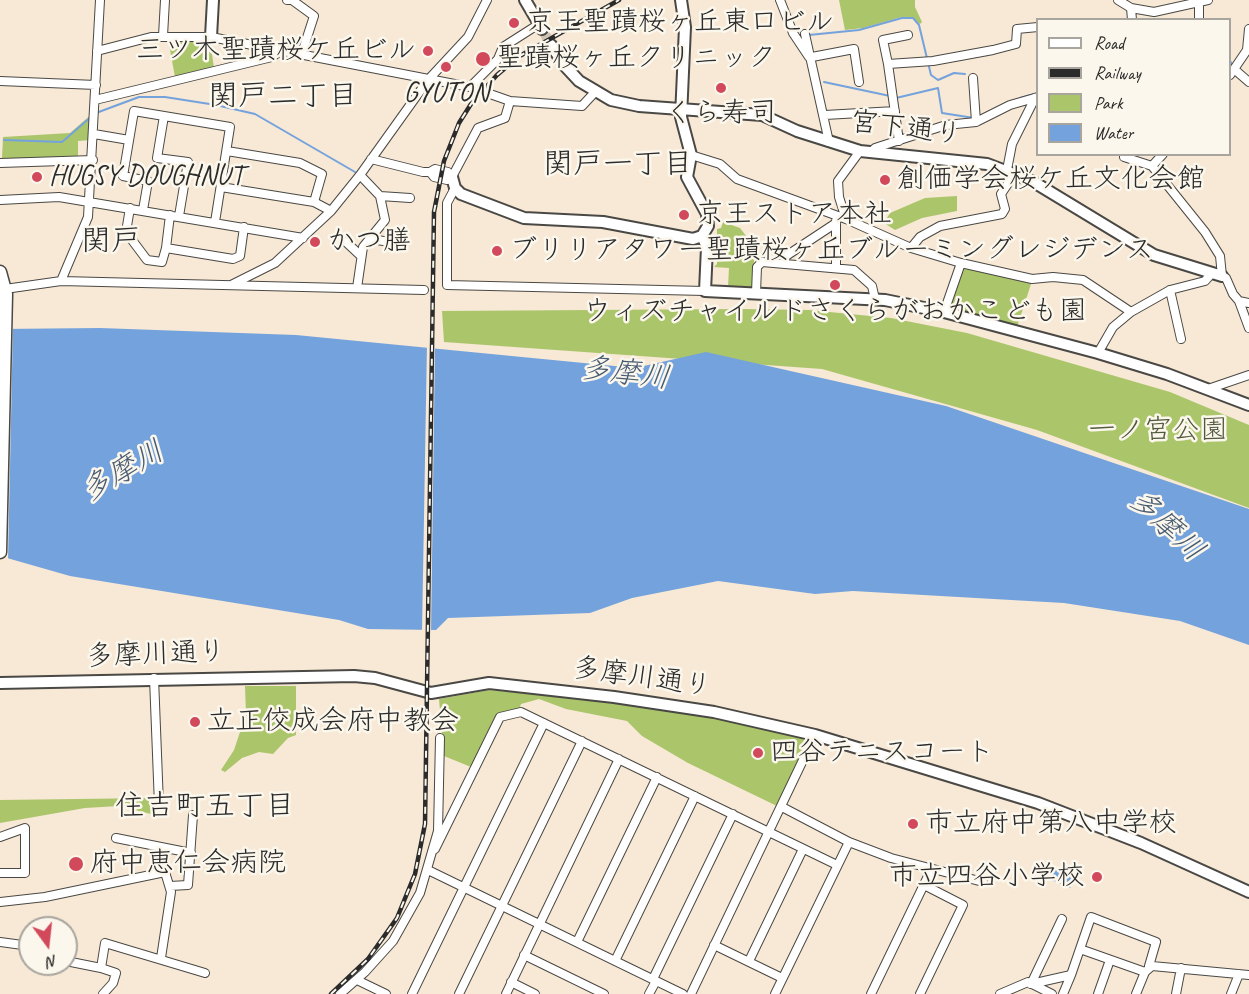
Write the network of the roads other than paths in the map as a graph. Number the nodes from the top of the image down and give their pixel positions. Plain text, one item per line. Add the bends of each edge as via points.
1 (100, 0) edge
2 (165, 0) edge
3 (213, 0) edge
4 (287, 0) edge
5 (487, 0) edge
6 (525, 0) edge
7 (681, 0) edge
8 (780, 0) edge
9 (1118, 0) edge
10 (1208, 0) edge
11 (1199, 2) junction
12 (1131, 8) junction
13 (1131, 18) edge
14 (1199, 18) edge
15 (540, 27) joint
16 (1036, 27) edge
17 (1249, 29) edge
18 (805, 34) dead end
19 (908, 34) dead end
20 (164, 36) junction
21 (211, 37) junction
22 (551, 45) tunnel mouth
23 (282, 50) junction
24 (97, 51) junction
25 (302, 53) junction
26 (813, 61) junction
27 (888, 64) junction
28 (1232, 72) edge
29 (973, 78) dead end
30 (428, 80) junction
31 (0, 81) edge
32 (1249, 81) edge
33 (859, 82) dead end
34 (96, 85) junction
35 (470, 87) junction
36 (595, 92) junction
37 (1036, 97) edge
38 (95, 100) junction
39 (510, 101) junction
40 (681, 108) junction
41 (895, 111) junction
42 (825, 115) junction
43 (164, 116) junction
44 (976, 119) junction
45 (94, 134) junction
46 (129, 140) junction
47 (899, 141) junction
48 (829, 142) junction
49 (227, 152) junction
50 (866, 152) junction
51 (691, 155) junction
52 (1161, 156) edge
53 (1124, 157) dead end
54 (371, 159) junction
55 (93, 160) junction
56 (0, 163) edge
57 (1152, 166) junction
58 (1011, 172) junction
59 (360, 175) junction
60 (454, 183) junction
61 (221, 187) junction
62 (380, 196) junction
63 (410, 198) dead end
64 (0, 200) edge
65 (91, 202) junction
66 (314, 202) junction
67 (130, 208) junction
68 (143, 210) junction
69 (331, 211) junction
70 (170, 215) junction
71 (181, 217) junction
72 (837, 219) junction
73 (846, 219) junction
74 (215, 222) junction
75 (244, 227) junction
76 (702, 236) junction
77 (303, 238) junction
78 (369, 239) junction
79 (346, 242) dead end
80 (391, 242) dead end
81 (166, 248) junction
82 (912, 248) junction
83 (361, 256) junction
84 (961, 263) junction
85 (784, 264) junction
86 (836, 268) junction
87 (0, 272) edge
88 (1217, 274) junction
89 (61, 281) junction
90 (231, 285) junction
91 (357, 288) junction
92 (424, 290) dead end
93 (1170, 290) junction
94 (5, 291) junction
95 (705, 291) junction
96 (756, 293) junction
97 (875, 299) junction
98 (1239, 301) junction
99 (1249, 303) edge
100 (944, 312) junction
101 (1131, 312) junction
102 (1249, 328) edge
103 (1181, 339) dead end
104 (1098, 353) junction
105 (1249, 375) edge
106 (1208, 389) junction
107 (1249, 405) edge
108 (0, 552) edge
109 (154, 678) junction
110 (0, 683) edge
111 (544, 723) junction
112 (815, 735) junction
113 (440, 738) dead end
114 (582, 741) junction
115 (619, 759) junction
116 (657, 777) junction
117 (695, 796) junction
118 (159, 806) dead end
119 (782, 807) junction
120 (733, 814) junction
121 (193, 815) dead end
122 (768, 832) junction
123 (0, 837) edge
124 (116, 838) dead end
125 (849, 842) junction
126 (435, 849) junction
127 (803, 849) junction
128 (191, 853) junction
129 (837, 865) junction
130 (428, 870) junction
131 (931, 870) junction
132 (0, 873) edge
133 (983, 882) dead end
134 (924, 885) junction
135 (170, 886) junction
136 (464, 888) junction
137 (1249, 892) edge
138 (0, 902) edge
139 (502, 906) junction
140 (1062, 919) dead end
141 (539, 924) junction
142 (0, 942) edge
143 (577, 942) junction
144 (18, 944) edge
145 (714, 945) junction
146 (1080, 948) junction
147 (524, 955) junction
148 (161, 958) junction
149 (1110, 960) junction
150 (615, 961) junction
151 (749, 961) junction
152 (78, 963) edge
153 (101, 968) junction
154 (1181, 968) junction
155 (1147, 969) junction
156 (205, 973) dead end
157 (1246, 974) edge
158 (1071, 975) junction
159 (782, 978) junction
160 (357, 980) junction
161 (654, 980) junction
162 (511, 982) junction
163 (1029, 983) junction
164 (368, 990) edge
165 (103, 994) edge
166 (340, 994) edge
167 (386, 994) edge
168 (412, 994) edge
169 (459, 994) edge
170 (506, 994) edge
171 (535, 994) edge
172 (604, 994) edge
173 (650, 994) edge
174 (683, 994) edge
175 (691, 994) edge
176 (775, 994) edge
177 (871, 994) edge
178 (920, 994) edge
179 (1000, 994) edge
180 (1022, 994) edge
181 (1052, 994) edge
182 (1063, 994) edge
183 (1098, 994) edge
184 (1136, 994) edge
185 (1176, 994) edge
186 (1231, 994) edge

1 - 24 street
2 - 20 street
3 - 21 street
4 - 25 street via 314,16
5 - 30 street via 468,37
6 - 15 street
7 - 40 street via 685,27
8 - 26 street via 793,33
9 - 12 street
10 - 11 street
11 - 12 street via 1154,12
11 - 14 street
12 - 13 street
15 - 35 street via 503,47 498,59
16 - 27 street via 1017,29 1016,44 993,50
17 - 28 street via 1246,50
18 - 26 street
19 - 27 street via 883,40
20 - 21 street
20 - 24 street
21 - 23 street
22 - 36 street, 宮下通り via 572,74
23 - 25 street
23 - 38 street via 272,57
24 - 34 street
25 - 30 street
26 - 33 street via 854,49
26 - 42 street
27 - 41 street
28 - 32 street
29 - 44 street
30 - 35 street
30 - 54 street
31 - 34 street
34 - 38 street
35 - 39 street
36 - 39 street via 582,106
36 - 40 street, 宮下通り via 622,103
37 - 44 street
37 - 58 street via 1012,144
38 - 45 street
39 - 60 street via 505,118 478,128
40 - 48 street, 宮下通り via 762,115
40 - 51 street
41 - 42 street
41 - 47 street
42 - 48 street
43 - 46 street via 134,111
43 - 49 street via 230,127
43 - 71 street via 157,158 188,162
44 - 47 street
45 - 46 street
45 - 55 street
46 - 68 street via 123,176 148,182
47 - 50 street
48 - 50 street, 宮下通り
49 - 61 street
49 - 66 street via 300,163 322,174
50 - 58 street, 宮下通り via 961,160
50 - 73 street via 838,181
51 - 72 street via 720,164 737,179
51 - 76 street via 687,177 707,214 708,226
52 - 57 street
53 - 57 street
54 - 59 street
54 - 60 street via 448,172
55 - 56 street
55 - 65 street
57 - 88 street via 1220,256
58 - 82 street via 1001,194 1005,209 1002,214 940,226 920,237
58 - 88 street, 宮下通り via 1154,255
59 - 62 street
59 - 69 street
60 - 76 street via 472,199 524,218 603,222 693,239
60 - 95 street via 447,203 447,285
61 - 66 street
61 - 74 street
62 - 63 street
62 - 78 street via 385,220
64 - 65 street via 59,196
65 - 67 street
65 - 89 street
66 - 69 street
67 - 68 street
67 - 81 street via 126,232 147,260 162,262
68 - 70 street
69 - 77 street
70 - 71 street
70 - 81 street
71 - 74 street
72 - 73 street
72 - 85 street via 786,256
72 - 86 street
73 - 82 street
74 - 75 street
75 - 77 street
75 - 81 street via 240,256 233,259
76 - 95 street via 707,247
77 - 90 street via 275,263
78 - 80 street
78 - 83 street
79 - 83 street
82 - 84 street
83 - 91 street
84 - 100 street
84 - 101 street via 1032,279 1083,280
85 - 86 street
85 - 96 street via 758,263
86 - 97 street via 861,274 872,286
87 - 94 main road
88 - 93 street
88 - 98 street
89 - 90 street
89 - 94 street
90 - 91 street
91 - 92 street
93 - 101 street
93 - 103 street
94 - 108 main road
95 - 96 street
96 - 97 street
97 - 100 street
98 - 99 street
98 - 102 street
100 - 104 street
101 - 104 street via 1113,327
104 - 106 street
105 - 106 street
106 - 107 street
109 - 110 street, 多摩川通り
109 - 112 street, 多摩川通り via 364,676 431,693 468,685 506,685 714,712
109 - 118 street
111 - 114 street
111 - 126 street via 521,712 500,717
111 - 136 street
112 - 119 street
112 - 137 street, 多摩川通り via 1057,810
113 - 126 street
114 - 115 street
114 - 139 street
115 - 116 street
115 - 141 street
116 - 117 street
116 - 143 street
117 - 120 street
117 - 150 street
119 - 122 street
119 - 125 street
120 - 122 street
120 - 161 street
121 - 128 street
122 - 127 street
122 - 145 street
123 - 132 street via 25,828 25,873
124 - 128 street
125 - 129 street
125 - 131 street
126 - 130 street
127 - 129 street
127 - 151 street
128 - 135 street via 188,885
129 - 159 street
130 - 136 street
130 - 160 street via 402,927
131 - 133 street
131 - 134 street
134 - 177 street
134 - 178 street via 963,905
135 - 138 street via 165,873
135 - 148 street
136 - 139 street
136 - 168 street
139 - 141 street
139 - 169 street
140 - 163 street
141 - 143 street
141 - 147 street
142 - 144 street
143 - 150 street
145 - 151 street
145 - 175 street
146 - 149 street
146 - 155 street via 1091,917 1156,942
146 - 158 street
147 - 162 street
147 - 172 street
148 - 153 street via 105,943
148 - 156 street
149 - 155 street
149 - 183 street
150 - 161 street
151 - 159 street
152 - 153 street
153 - 165 street via 116,973
154 - 155 street
154 - 157 street
154 - 185 street
155 - 184 street
157 - 186 street
158 - 163 street
158 - 182 street
159 - 176 street
160 - 164 street
160 - 166 street
161 - 173 street
161 - 174 street
162 - 170 street
162 - 171 street
163 - 179 street
163 - 180 street
163 - 181 street
164 - 167 street

